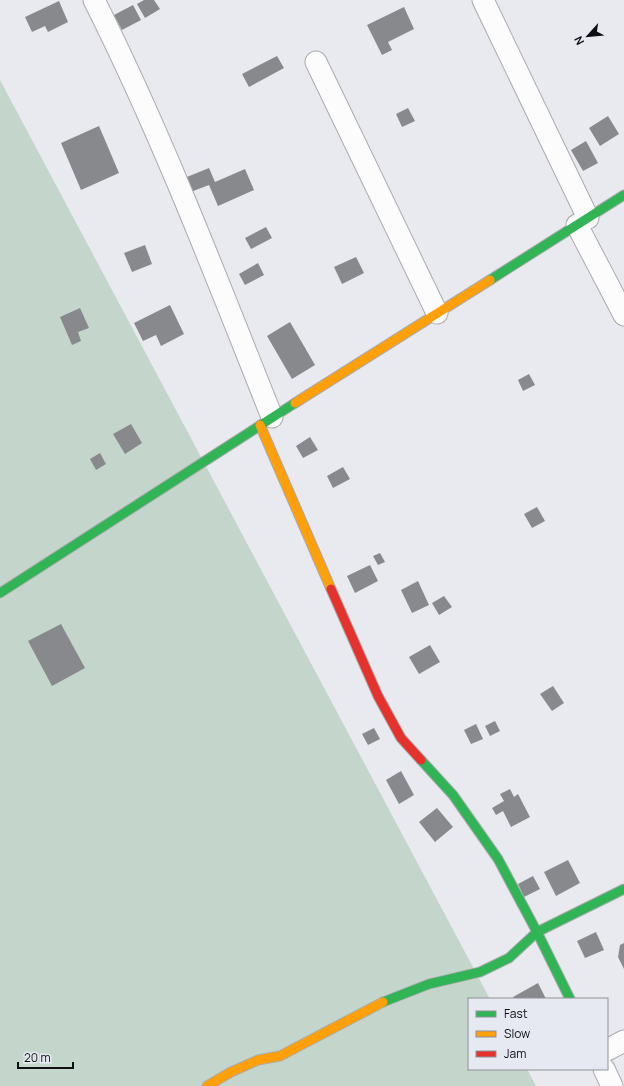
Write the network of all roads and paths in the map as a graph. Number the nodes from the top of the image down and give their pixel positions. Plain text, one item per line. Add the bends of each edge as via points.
1 (94, 0) edge
2 (484, 0) edge
3 (316, 62) dead end
4 (624, 195) edge
5 (583, 221) junction
6 (437, 313) junction
7 (624, 315) edge
8 (266, 421) junction
9 (0, 593) edge
10 (624, 889) edge
11 (537, 932) junction
12 (570, 998) edge
13 (624, 1041) edge
14 (608, 1049) edge
15 (604, 1070) edge
16 (207, 1086) edge
17 (612, 1086) edge

1 - 8 street via 158,137 212,268
2 - 5 street
3 - 6 street
4 - 5 street
5 - 6 street
5 - 7 street
6 - 8 street
8 - 9 street
8 - 11 street via 378,696 401,738 453,795 493,852
10 - 11 street
11 - 12 street
11 - 16 street via 509,958 480,972 429,984 378,1004 280,1056 258,1060
13 - 14 street
15 - 17 street

